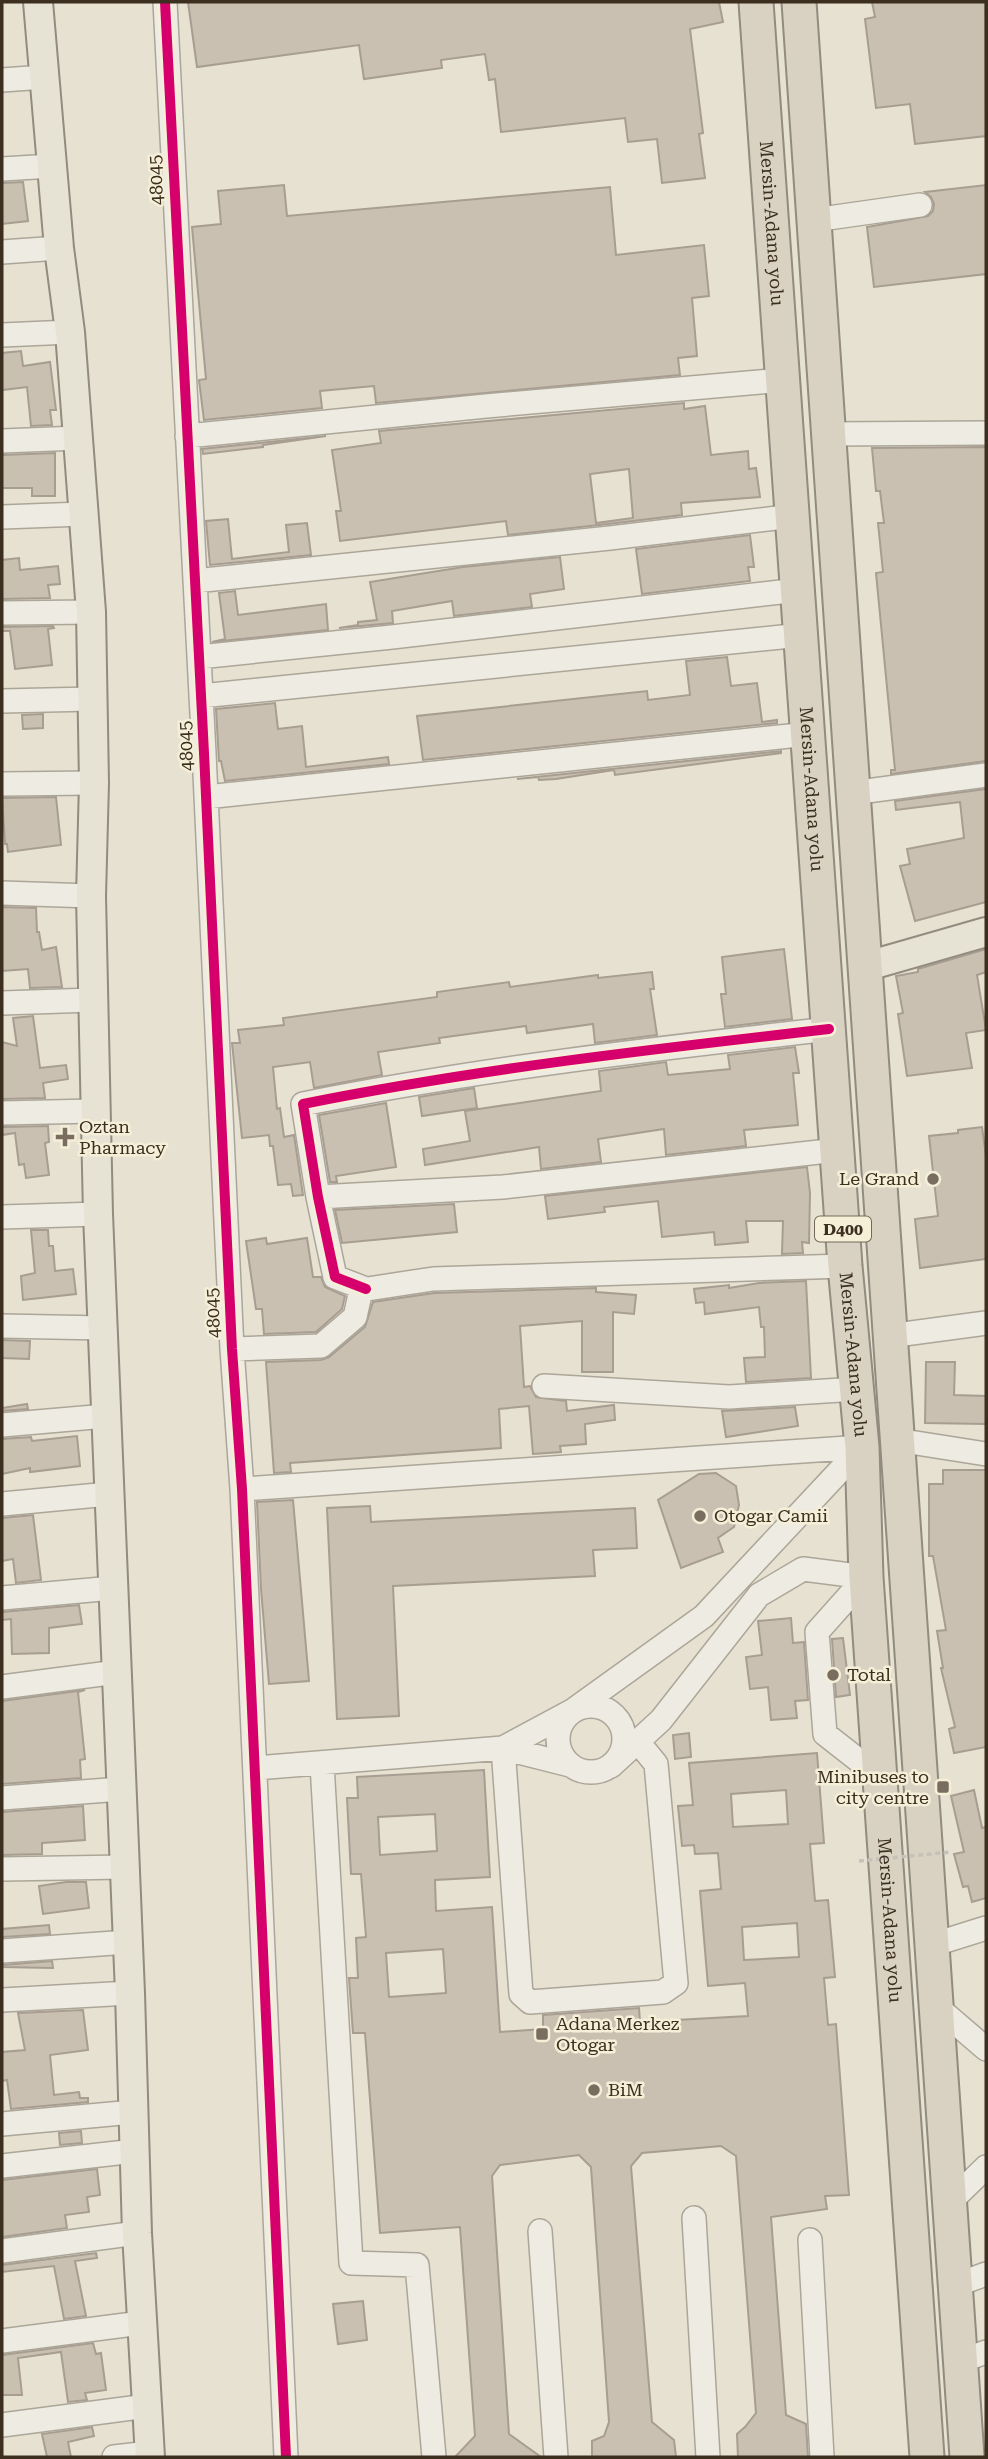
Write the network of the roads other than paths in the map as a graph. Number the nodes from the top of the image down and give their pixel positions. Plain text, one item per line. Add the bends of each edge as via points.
1 (38, 2) edge
2 (57, 2) edge
3 (165, 2) edge
4 (756, 2) edge
5 (799, 2) edge
6 (45, 77) junction
7 (2, 80) edge
8 (52, 166) junction
9 (2, 169) edge
10 (920, 205) dead end
11 (814, 220) junction
12 (59, 248) junction
13 (2, 252) edge
14 (70, 332) junction
15 (2, 335) edge
16 (783, 380) junction
17 (986, 433) edge
18 (828, 434) junction
19 (187, 436) junction
20 (79, 438) junction
21 (2, 441) edge
22 (83, 514) junction
23 (793, 516) junction
24 (2, 517) edge
25 (195, 581) junction
26 (798, 590) junction
27 (91, 612) junction
28 (2, 613) edge
29 (801, 635) junction
30 (199, 657) junction
31 (201, 696) junction
32 (92, 699) junction
33 (2, 701) edge
34 (808, 734) junction
35 (986, 775) edge
36 (94, 783) junction
37 (2, 784) edge
38 (852, 793) junction
39 (206, 797) junction
40 (2, 893) edge
41 (91, 896) junction
42 (986, 932) edge
43 (864, 967) junction
44 (93, 1000) junction
45 (2, 1003) edge
46 (829, 1028) junction
47 (95, 1111) junction
48 (2, 1114) edge
49 (837, 1150) junction
50 (318, 1197) junction
51 (98, 1214) junction
52 (2, 1217) edge
53 (845, 1266) junction
54 (366, 1289) junction
55 (986, 1323) edge
56 (2, 1326) edge
57 (103, 1328) junction
58 (889, 1336) junction
59 (232, 1349) junction
60 (544, 1386) dead end
61 (857, 1389) junction
62 (106, 1416) junction
63 (2, 1425) edge
64 (897, 1440) junction
65 (862, 1447) junction
66 (986, 1454) edge
67 (242, 1489) junction
68 (109, 1494) junction
69 (2, 1504) edge
70 (866, 1577) junction
71 (113, 1588) junction
72 (2, 1598) edge
73 (117, 1672) junction
74 (2, 1687) edge
75 (572, 1711) junction
76 (638, 1742) junction
77 (503, 1748) junction
78 (322, 1764) junction
79 (570, 1765) junction
80 (611, 1766) junction
81 (256, 1768) junction
82 (880, 1777) junction
83 (121, 1789) junction
84 (2, 1798) edge
85 (125, 1867) junction
86 (2, 1869) edge
87 (986, 1928) edge
88 (128, 1942) junction
89 (932, 1945) junction
90 (2, 1951) edge
91 (130, 1993) junction
92 (2, 2000) edge
93 (936, 2006) junction
94 (986, 2049) edge
95 (133, 2112) junction
96 (2, 2124) edge
97 (135, 2151) junction
98 (2, 2166) edge
99 (986, 2167) edge
100 (950, 2202) junction
101 (694, 2218) dead end
102 (540, 2231) dead end
103 (137, 2234) junction
104 (810, 2240) dead end
105 (2, 2251) edge
106 (971, 2280) edge
107 (141, 2323) junction
108 (2, 2341) edge
109 (974, 2357) edge
110 (920, 2362) junction
111 (147, 2406) junction
112 (2, 2425) edge
113 (705, 2452) edge
114 (155, 2456) edge
115 (114, 2457) edge
116 (286, 2457) edge
117 (433, 2457) edge
118 (556, 2457) edge
119 (822, 2457) edge
120 (912, 2457) edge
121 (927, 2457) edge
122 (967, 2457) edge
123 (978, 2457) edge

1 - 6 main road
2 - 14 main road via 78,284
3 - 19 street, 48045
4 - 16 highway, Mersin-Adana yolu / D400
5 - 11 highway, Mersin-Adana yolu / D400
6 - 7 street
6 - 8 main road
8 - 9 street
8 - 12 main road
10 - 11 street
11 - 18 highway, Mersin-Adana yolu / D400
12 - 13 street
12 - 14 main road
14 - 15 street
14 - 20 main road
16 - 19 street
16 - 23 highway, Mersin-Adana yolu / D400
17 - 18 street
18 - 38 highway, Mersin-Adana yolu / D400
19 - 25 street, 48045
20 - 21 street
20 - 22 main road
22 - 24 street
22 - 27 main road
23 - 25 street
23 - 26 highway, Mersin-Adana yolu / D400
25 - 30 street, 48045
26 - 29 highway, Mersin-Adana yolu / D400
26 - 30 street
27 - 28 street
27 - 32 main road
29 - 31 street
29 - 34 highway, Mersin-Adana yolu / D400
30 - 31 street, 48045
31 - 39 street, 48045
32 - 33 street
32 - 36 main road
34 - 39 street
34 - 46 highway, Mersin-Adana yolu / D400
35 - 38 street
36 - 37 street
36 - 41 main road
36 - 114 main road via 108,906
38 - 43 highway, Mersin-Adana yolu / D400
39 - 59 street, 48045
40 - 41 street
41 - 44 main road
42 - 43 main road
43 - 58 highway, Mersin-Adana yolu / D400
44 - 45 street
44 - 47 main road
46 - 49 highway, Mersin-Adana yolu / D400
46 - 50 street via 409,1083 303,1104
47 - 48 street
47 - 51 main road
49 - 50 street via 503,1187
49 - 53 highway, Mersin-Adana yolu / D400
50 - 54 street via 335,1277
51 - 52 street
51 - 57 main road
53 - 54 street via 433,1279
53 - 61 highway, Mersin-Adana yolu / D400
54 - 59 street via 361,1290 355,1317 321,1346
55 - 58 street
56 - 57 street
57 - 62 main road
58 - 64 highway, Mersin-Adana yolu / D400
59 - 67 street, 48045
60 - 61 street via 729,1397
61 - 65 highway, Mersin-Adana yolu / D400
62 - 63 street
62 - 68 main road
64 - 66 street
64 - 89 highway, Mersin-Adana yolu / D400
65 - 67 street
65 - 70 highway, Mersin-Adana yolu / D400
65 - 75 street via 704,1616
67 - 81 street, 48045
68 - 69 street
68 - 71 main road
70 - 76 street via 803,1569 759,1595 661,1720
70 - 82 highway, Mersin-Adana yolu / D400
70 - 82 street via 817,1632 825,1734
71 - 72 street
71 - 73 main road
73 - 74 street
73 - 83 main road
75 - 77 street
75 - 79 street via 559,1728 558,1738
75 - 80 street via 594,1705 615,1714 625,1735 624,1747
76 - 77 street via 656,1764 676,1983 663,1992 530,2002 521,1994
76 - 80 street
77 - 78 street
77 - 79 street
78 - 81 street
78 - 117 street via 351,2263 417,2265
79 - 80 street via 591,1772
81 - 116 street, 48045
82 - 110 highway, Mersin-Adana yolu / D400
83 - 84 street
83 - 85 main road
85 - 86 street
85 - 88 main road
87 - 89 street
88 - 90 street
88 - 91 main road
89 - 93 highway, Mersin-Adana yolu / D400
91 - 92 street
91 - 95 main road
93 - 94 street
93 - 100 highway, Mersin-Adana yolu / D400
95 - 96 street
95 - 97 main road
97 - 98 street
97 - 103 main road
99 - 100 street
100 - 106 highway, Mersin-Adana yolu / D400
101 - 113 street
102 - 118 street
103 - 105 street
103 - 107 main road
104 - 119 street
106 - 109 highway, Mersin-Adana yolu / D400
107 - 108 street
107 - 111 main road
109 - 122 highway, Mersin-Adana yolu / D400
109 - 123 main road
110 - 120 main road
110 - 121 highway, Mersin-Adana yolu / D400
111 - 112 street
111 - 114 main road
114 - 115 street

